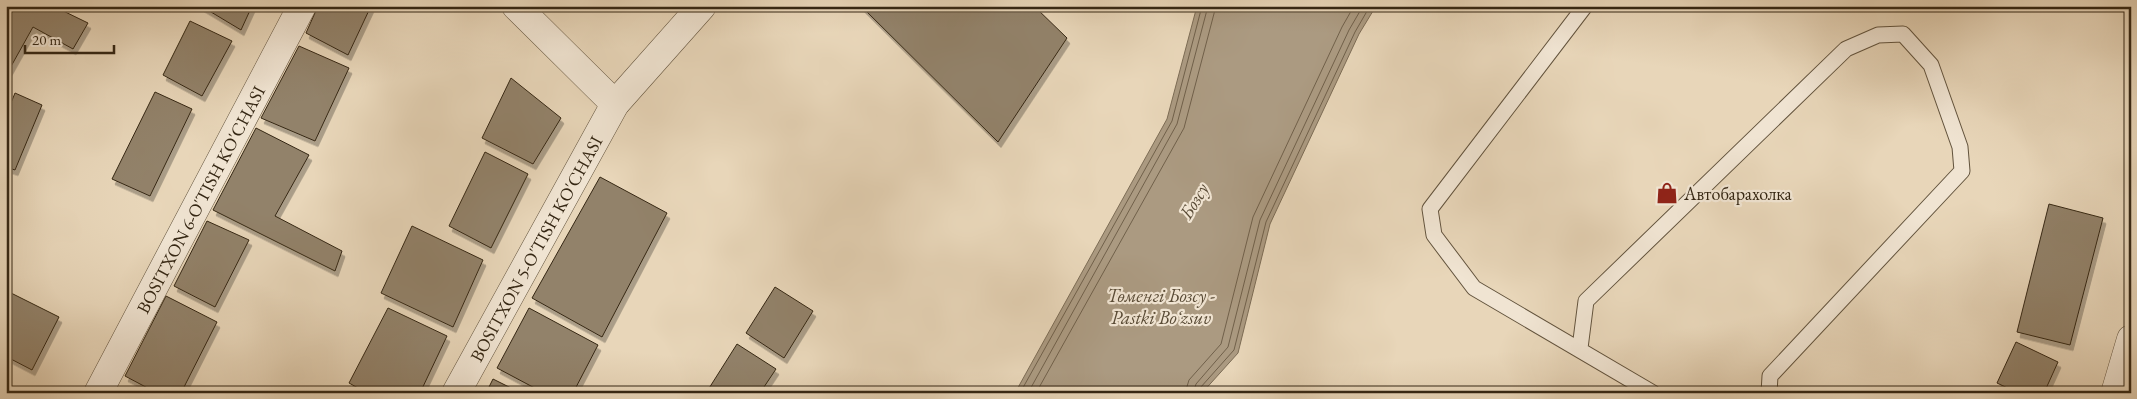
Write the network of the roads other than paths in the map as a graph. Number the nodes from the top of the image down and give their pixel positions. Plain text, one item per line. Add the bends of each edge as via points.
1 (302, 6) edge
2 (516, 6) edge
3 (702, 6) edge
4 (1585, 6) edge
5 (615, 104) junction
6 (2131, 338) edge
7 (1580, 348) junction
8 (98, 393) edge
9 (456, 393) edge
10 (1653, 393) edge
11 (1769, 393) edge
12 (2115, 393) edge

1 - 8 street, BOSITXON 6-O'TISH KO'CHASI
2 - 5 street
3 - 5 street, BOSITXON 5-O'TISH KO'CHASI
4 - 7 lane via 1430,209 1434,235 1474,288
5 - 9 street, BOSITXON 5-O'TISH KO'CHASI
6 - 12 street
7 - 10 lane
7 - 11 lane via 1586,301 1846,49 1878,35 1903,34 1931,65 1960,148 1962,170 1770,376

